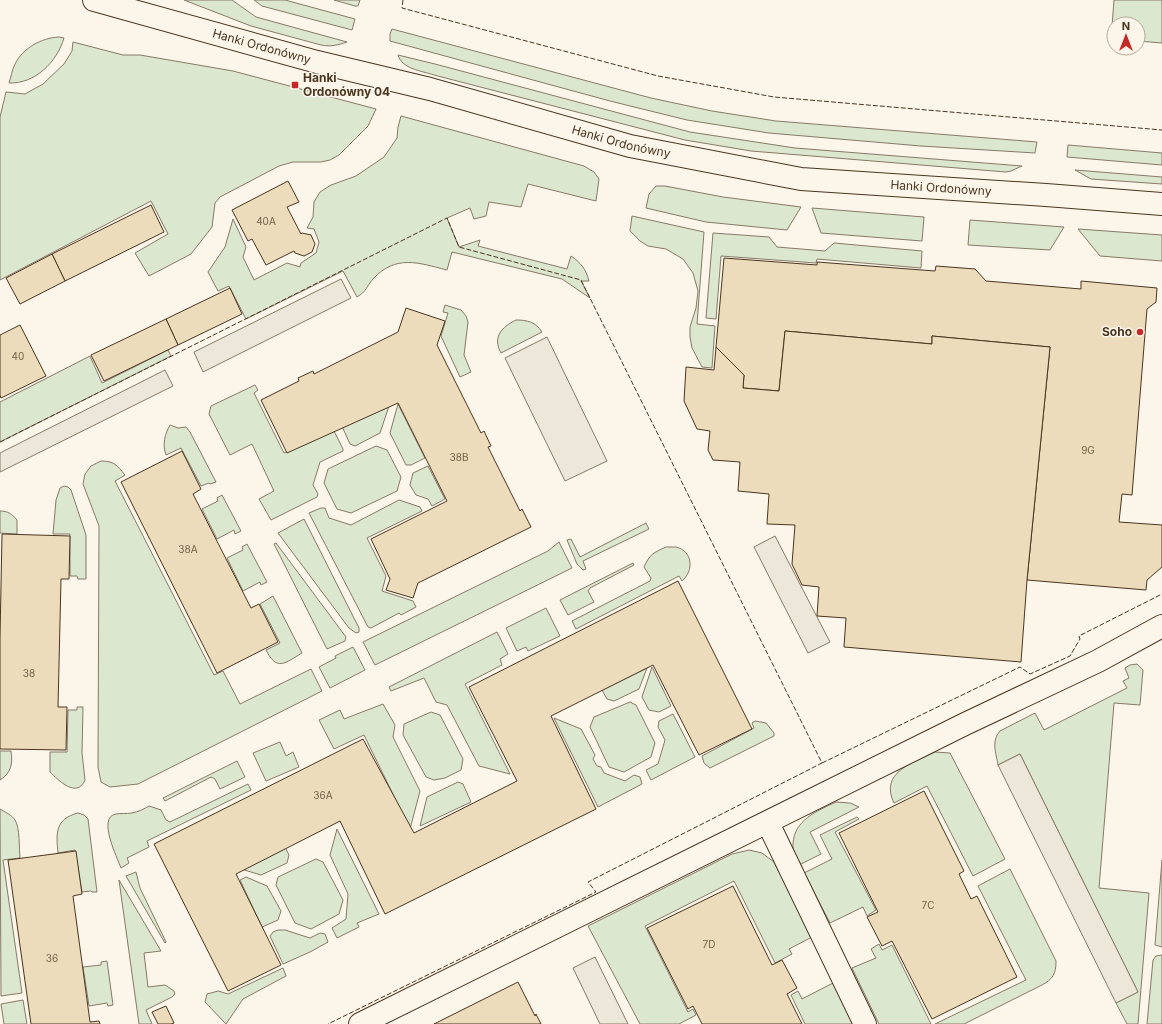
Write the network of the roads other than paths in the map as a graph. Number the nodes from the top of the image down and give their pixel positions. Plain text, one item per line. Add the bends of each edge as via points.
1 (94, 0) edge
2 (1162, 204) edge
3 (1162, 626) edge
4 (768, 823) junction
5 (360, 1024) edge
6 (865, 1024) edge

1 - 2 street, Hanki Ordonówny via 317,62 430,89 630,146 801,179
3 - 4 street via 1098,661 965,724
4 - 5 street
4 - 6 street

